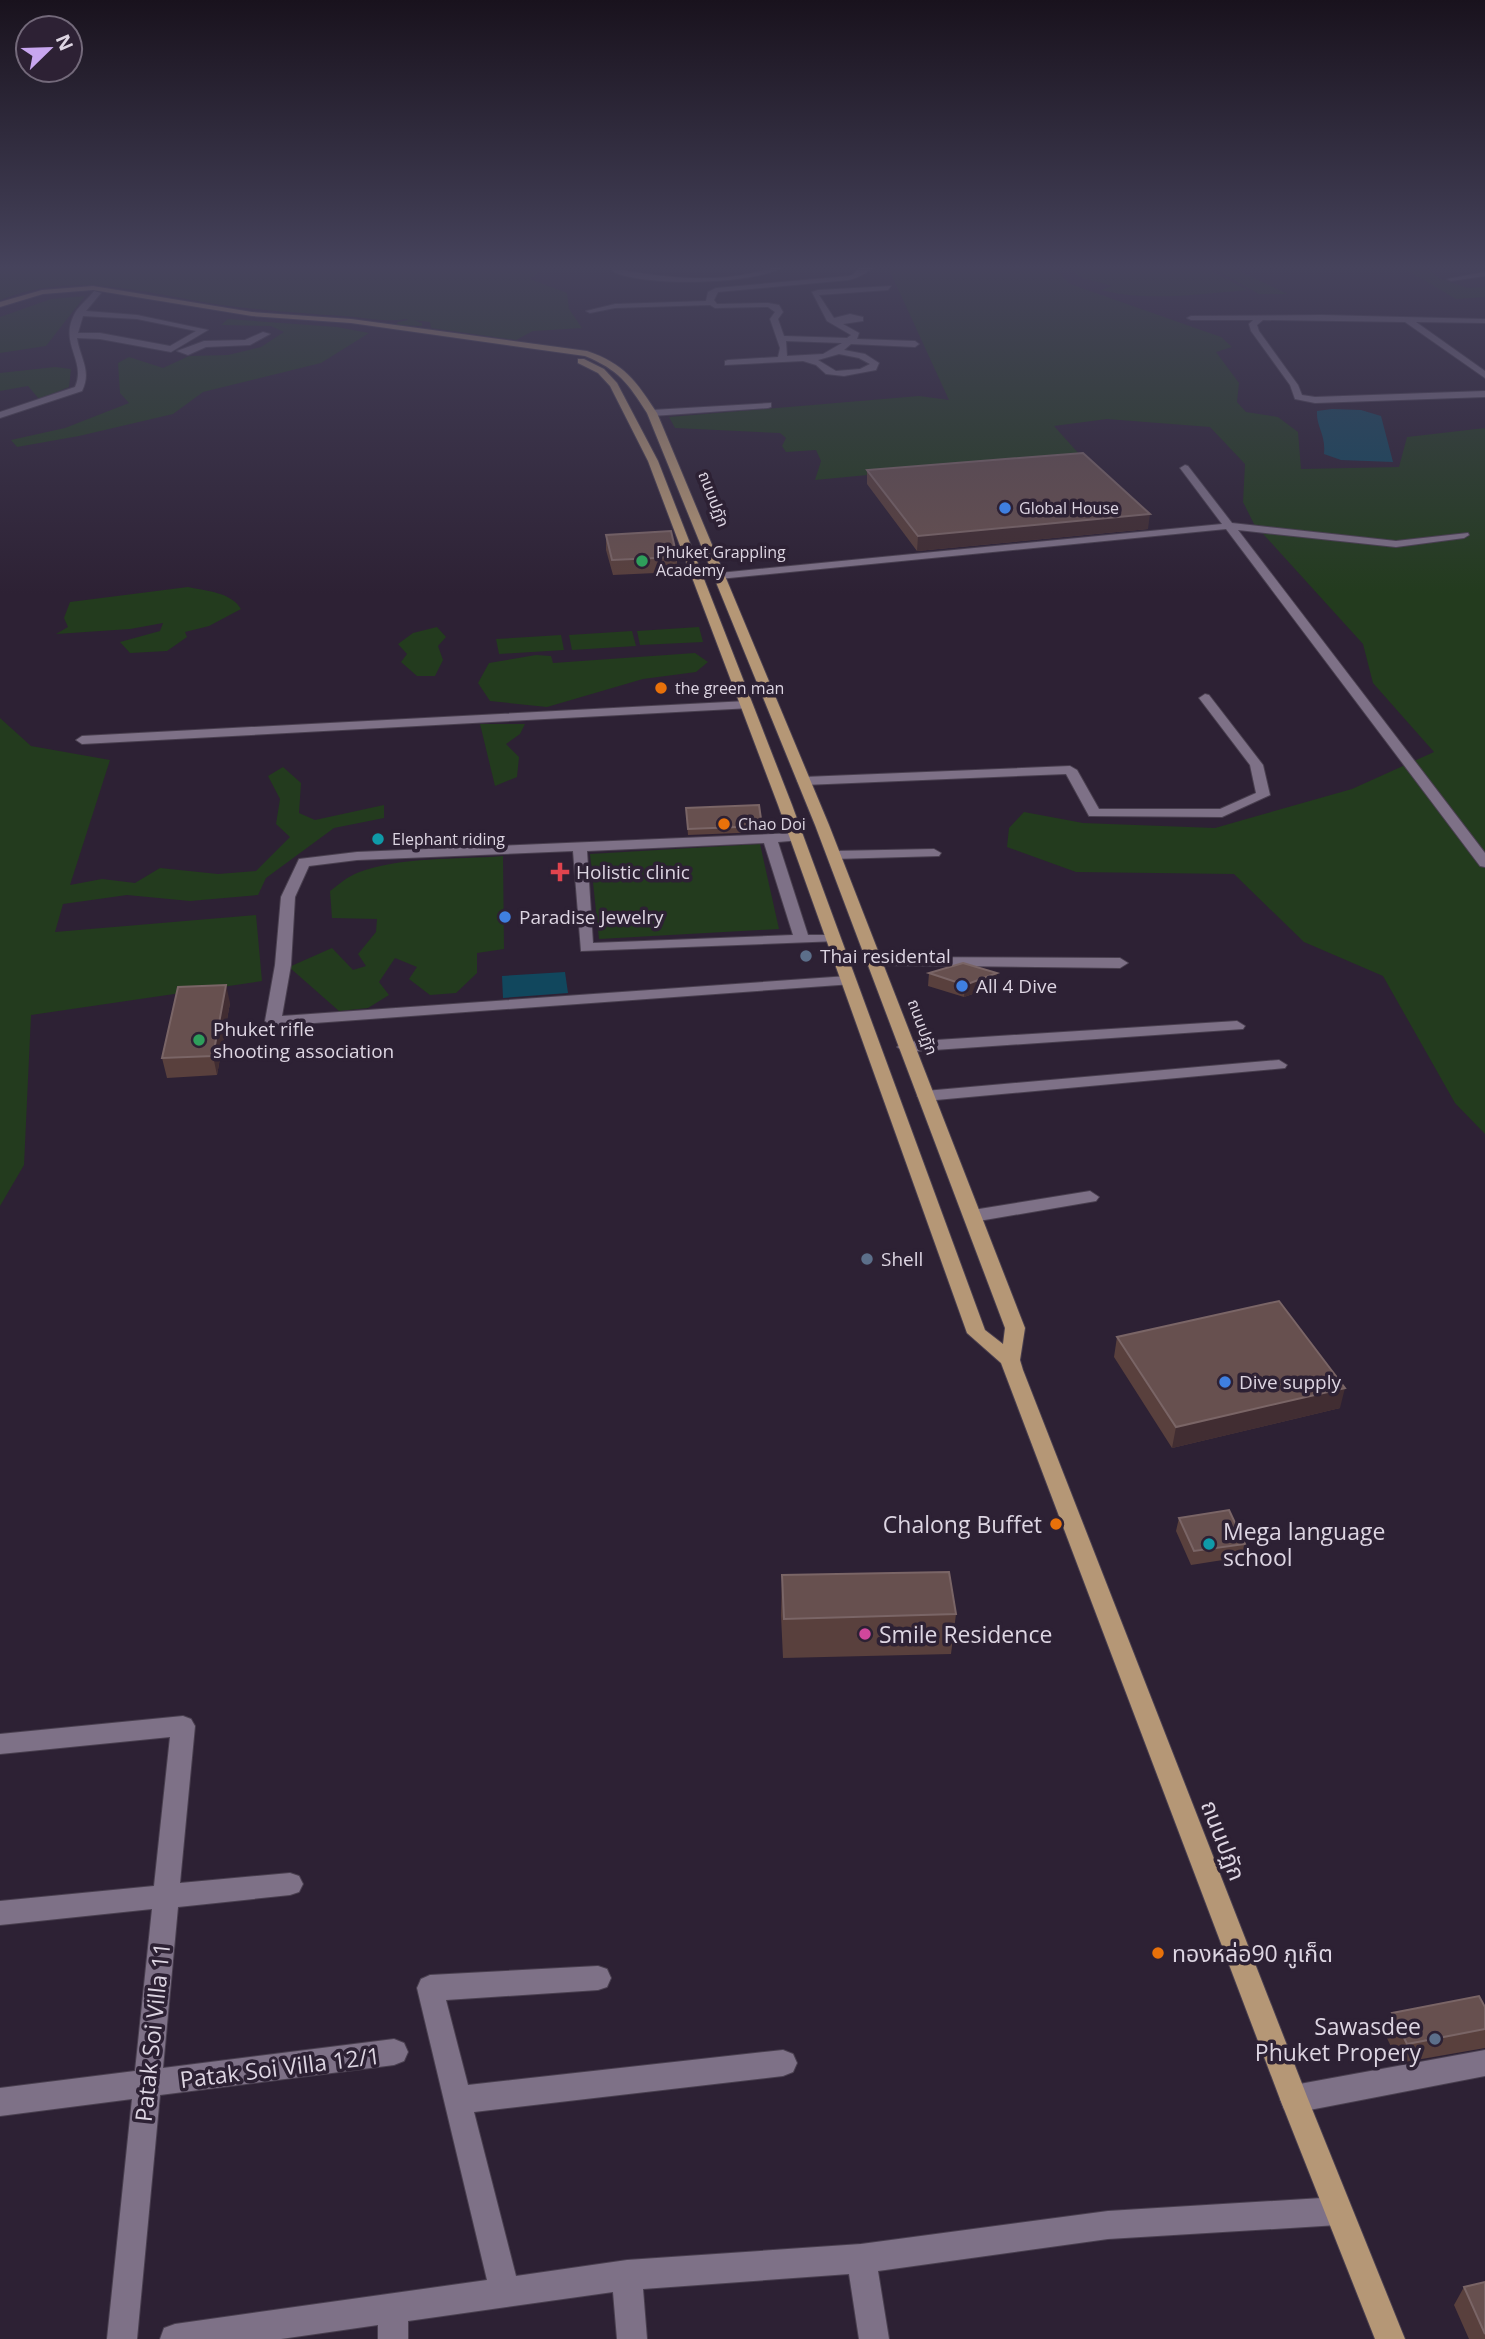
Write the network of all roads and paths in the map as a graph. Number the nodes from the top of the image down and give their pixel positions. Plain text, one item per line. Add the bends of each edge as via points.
1 (85, 376) edge
2 (606, 376) edge
3 (626, 376) edge
4 (1288, 376) edge
5 (1485, 394) edge
6 (768, 405) dead end
7 (652, 413) junction
8 (0, 415) edge
9 (1185, 467) dead end
10 (1229, 526) junction
11 (1464, 535) dead end
12 (713, 559) junction
13 (691, 561) junction
14 (719, 576) junction
15 (1205, 698) dead end
16 (747, 705) junction
17 (82, 740) dead end
18 (804, 781) junction
19 (796, 837) junction
20 (770, 839) junction
21 (580, 847) junction
22 (934, 853) dead end
23 (834, 855) junction
24 (1485, 863) edge
25 (833, 938) junction
26 (802, 939) junction
27 (875, 962) junction
28 (1120, 963) dead end
29 (848, 981) junction
30 (1237, 1026) dead end
31 (905, 1047) junction
32 (1279, 1065) dead end
33 (925, 1096) junction
34 (1090, 1197) dead end
35 (973, 1216) junction
36 (1010, 1360) junction
37 (0, 1744) edge
38 (290, 1884) dead end
39 (166, 1896) junction
40 (0, 1913) edge
41 (598, 1978) dead end
42 (394, 2052) dead end
43 (783, 2063) dead end
44 (1485, 2063) edge
45 (147, 2083) junction
46 (1294, 2099) junction
47 (457, 2100) junction
48 (0, 2102) edge
49 (1338, 2211) junction
50 (861, 2259) junction
51 (626, 2275) junction
52 (505, 2292) junction
53 (393, 2308) junction
54 (122, 2339) edge
55 (175, 2339) edge
56 (393, 2339) edge
57 (632, 2339) edge
58 (874, 2339) edge
59 (1390, 2339) edge

1 - 8 street via 79,389
2 - 13 main road, ถนนปฏัก via 637,426
3 - 7 main road, ถนนปฏัก
4 - 5 street via 1298,397 1315,400
6 - 7 street
7 - 12 main road, ถนนปฏัก
9 - 10 street
10 - 11 street via 1396,544
10 - 14 street
10 - 24 street
12 - 13 main road
12 - 14 main road, ถนนปฏัก
13 - 16 main road, ถนนปฏัก
14 - 18 main road, ถนนปฏัก
15 - 18 street via 1256,765 1263,795 1223,813 1094,813 1070,770
16 - 17 street via 465,716
16 - 19 main road, ถนนปฏัก
18 - 23 main road, ถนนปฏัก
19 - 20 street
19 - 25 main road, ถนนปฏัก
20 - 21 street
20 - 26 street
21 - 26 street via 586,948
21 - 29 street via 304,862 288,897 273,1021
22 - 23 street
23 - 27 main road, ถนนปฏัก
25 - 26 street
25 - 29 main road, ถนนปฏัก
27 - 28 street
27 - 31 main road, ถนนปฏัก
29 - 36 main road, ถนนปฏัก via 977,1333
30 - 31 street
31 - 33 main road, ถนนปฏัก
32 - 33 street
33 - 35 main road, ถนนปฏัก
34 - 35 street
35 - 36 main road, ถนนปฏัก via 1015,1328
36 - 46 main road, ถนนปฏัก
37 - 39 street, Patak Soi Villa 11 via 183,1726
38 - 39 street
39 - 40 street
39 - 45 street, Patak Soi Villa 11
41 - 47 street via 430,1988
42 - 45 street, Patak Soi Villa 12/1
43 - 47 street
44 - 46 street
45 - 48 street, Patak Soi Villa 12/1
45 - 54 street, Patak Soi Villa 11
46 - 49 main road, ถนนปฏัก
47 - 52 street
49 - 50 street via 1108,2225
49 - 59 main road, ถนนปฏัก
50 - 51 street
50 - 58 street
51 - 52 street
51 - 57 street
52 - 53 street
53 - 55 street
53 - 56 street

